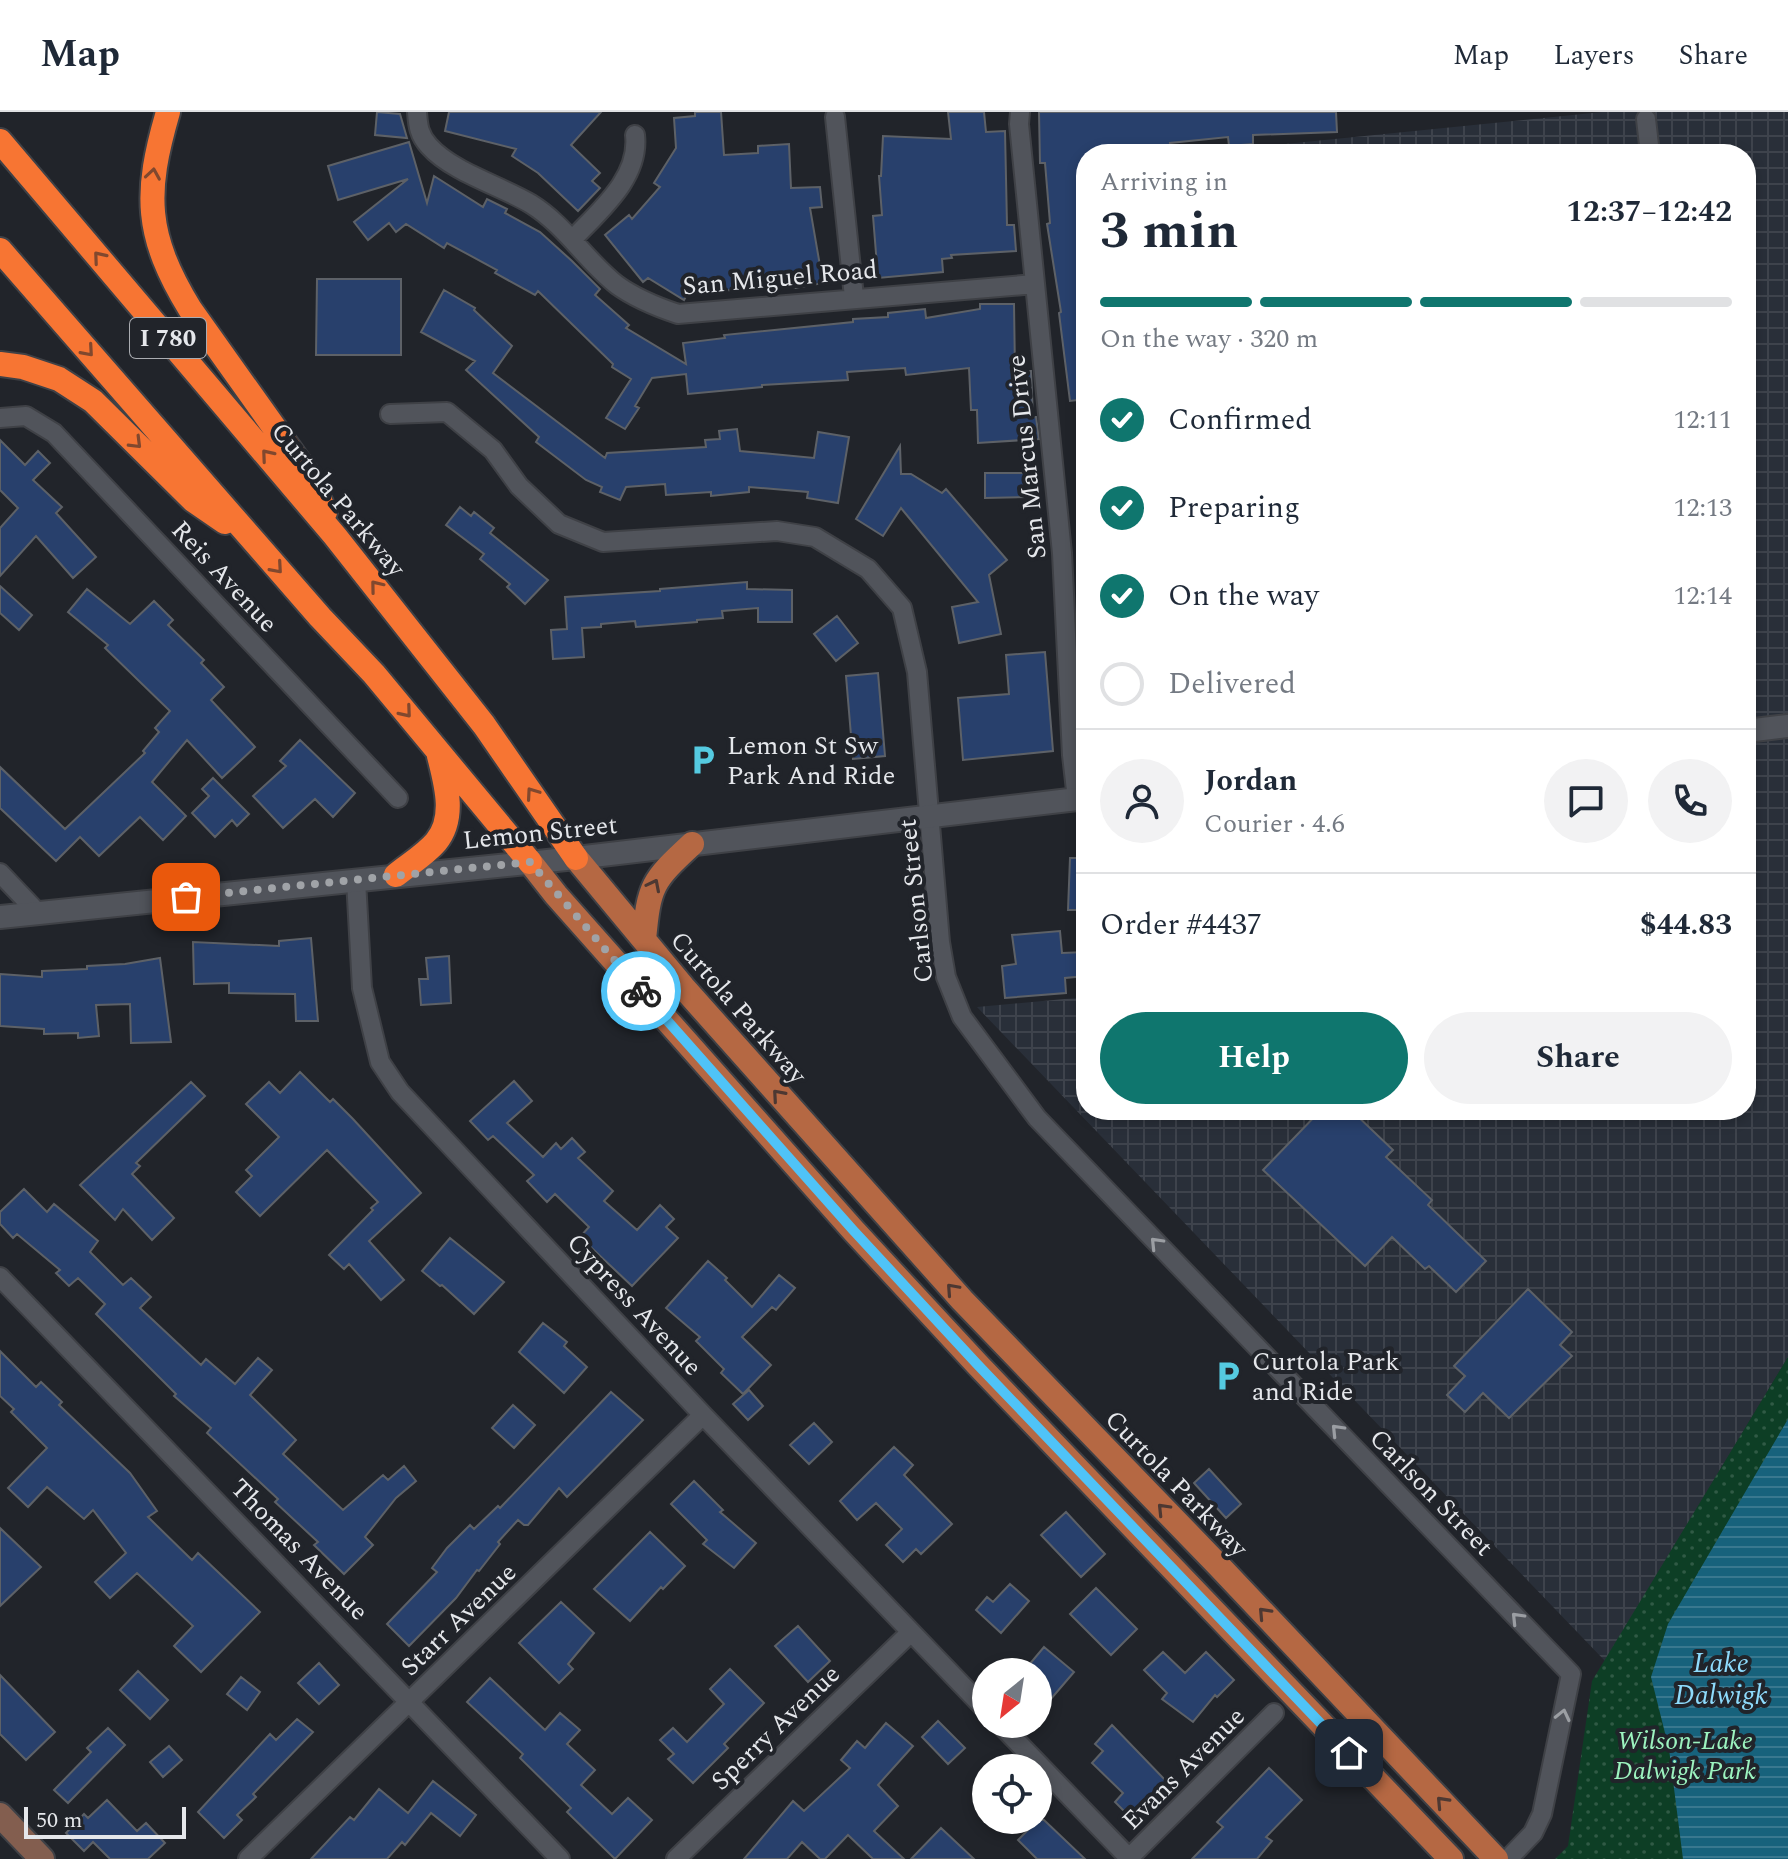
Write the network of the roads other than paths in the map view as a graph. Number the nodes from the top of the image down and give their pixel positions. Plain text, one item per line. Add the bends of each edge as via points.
1 (168, 112) edge
2 (417, 112) edge
3 (1020, 112) edge
4 (835, 117) dead end
5 (1646, 119) dead end
6 (635, 135) dead end
7 (0, 141) edge
8 (1649, 144) edge
9 (573, 239) junction
10 (0, 250) edge
11 (1035, 284) junction
12 (854, 297) junction
13 (0, 364) edge
14 (390, 414) dead end
15 (0, 418) edge
16 (335, 536) junction
17 (256, 544) junction
18 (1788, 726) edge
19 (1756, 730) edge
20 (438, 750) junction
21 (1076, 774) edge
22 (398, 798) dead end
23 (1076, 799) edge
24 (931, 815) junction
25 (692, 844) junction
26 (576, 858) junction
27 (530, 862) junction
28 (0, 873) edge
29 (396, 875) junction
30 (356, 880) junction
31 (38, 913) junction
32 (0, 917) edge
33 (644, 940) junction
34 (0, 1277) edge
35 (703, 1415) junction
36 (911, 1632) junction
37 (972, 1695) edge
38 (411, 1701) junction
39 (1274, 1713) dead end
40 (1013, 1738) edge
41 (0, 1815) edge
42 (1443, 1850) edge
43 (42, 1859) edge
44 (248, 1859) edge
45 (560, 1859) edge
46 (676, 1859) edge
47 (1129, 1859) edge
48 (1469, 1859) edge
49 (1496, 1859) edge
50 (1508, 1859) edge

16 -> 1 highway via 308,475 173,281 156,234 150,189
2 - 9 street, San Miguel Road via 419,132 430,148 533,205
3 - 11 street, San Marcus Drive
4 - 12 street
5 - 8 street
6 - 9 street via 626,178
16 -> 7 highway, Curtola Parkway / I 780
9 - 12 street, San Miguel Road via 617,284 678,314
10 -> 17 highway, I 780
11 - 12 street, San Miguel Road
11 - 21 street, San Marcus Drive via 1062,553
13 -> 17 highway via 59,379 93,401 193,500
14 - 24 street, Carlson Street via 447,412 493,450 519,486 559,524 603,542 777,531 815,537 868,569 902,608 917,672
15 - 22 street, Reis Avenue via 26,416 54,433
26 -> 16 highway, Curtola Parkway / I 780 via 484,725
17 -> 20 highway, I 780
18 - 19 street
20 - 27 highway, I 780
20 - 29 highway via 448,813 437,841
23 - 24 street, Lemon Street
24 - 25 street, Lemon Street
50 -> 24 street, Carlson Street via 1533,1833 1542,1814 1571,1674 1037,1118 978,1040 946,977
25 - 26 street, Lemon Street
33 -> 25 main road via 648,899 661,873
26 - 27 street, Lemon Street
26 - 33 main road, Curtola Parkway
27 - 29 street, Lemon Street
27 - 42 main road via 863,1242
28 - 31 street
29 - 30 street, Lemon Street
30 - 31 street, Lemon Street
30 - 35 street, Cypress Avenue via 362,988 380,1062 400,1092
31 - 32 street, Lemon Street
49 -> 33 main road, Curtola Parkway via 962,1300
34 - 38 street, Thomas Avenue
35 - 36 street, Cypress Avenue
35 - 38 street, Starr Avenue
36 - 37 street, Cypress Avenue
36 - 46 street, Sperry Avenue
38 - 44 street, Starr Avenue
38 - 45 street, Thomas Avenue
39 - 47 street, Evans Avenue
40 - 47 street
41 - 43 main road
42 - 48 main road

